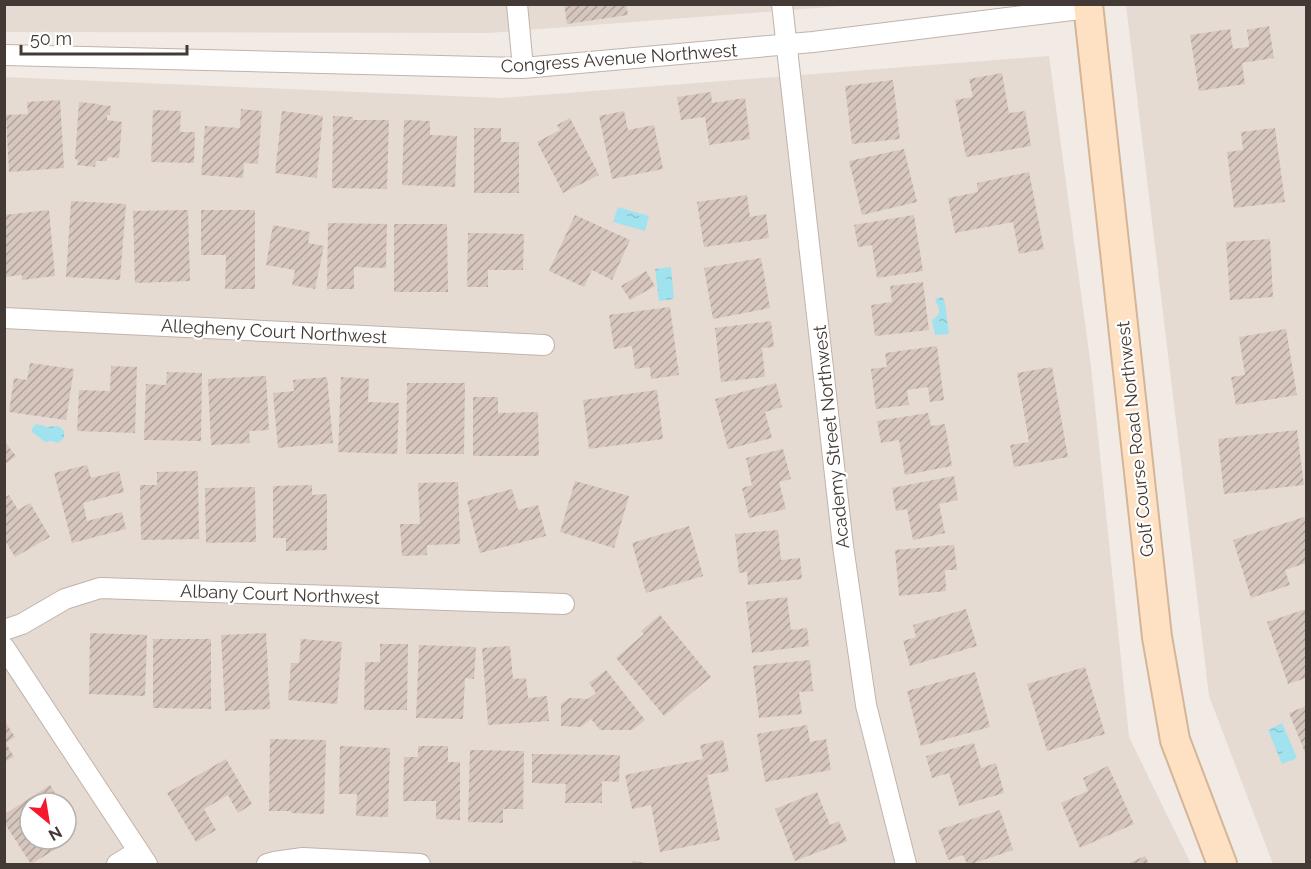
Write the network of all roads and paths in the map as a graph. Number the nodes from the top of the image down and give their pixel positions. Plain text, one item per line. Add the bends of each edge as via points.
1 (518, 4) edge
2 (782, 4) edge
3 (1088, 6) edge
4 (787, 44) junction
5 (4, 55) edge
6 (523, 68) junction
7 (4, 318) edge
8 (544, 345) dead end
9 (564, 603) dead end
10 (4, 630) edge
11 (4, 647) edge
12 (143, 858) edge
13 (117, 864) edge
14 (267, 864) edge
15 (420, 864) edge
16 (906, 864) edge
17 (1222, 864) edge

1 - 6 street
2 - 4 street, Academy Street Northwest
3 - 4 street, Congress Avenue Northwest
3 - 17 main road, Golf Course Road Northwest via 1157,637 1175,740
4 - 6 street, Congress Avenue Northwest
4 - 16 street, Academy Street Northwest via 843,546 866,705
5 - 6 street, Congress Avenue Northwest
7 - 8 street, Allegheny Court Northwest
9 - 10 street, Albany Court Northwest via 100,588 65,599
11 - 12 street
12 - 13 street
14 - 15 street via 303,858

